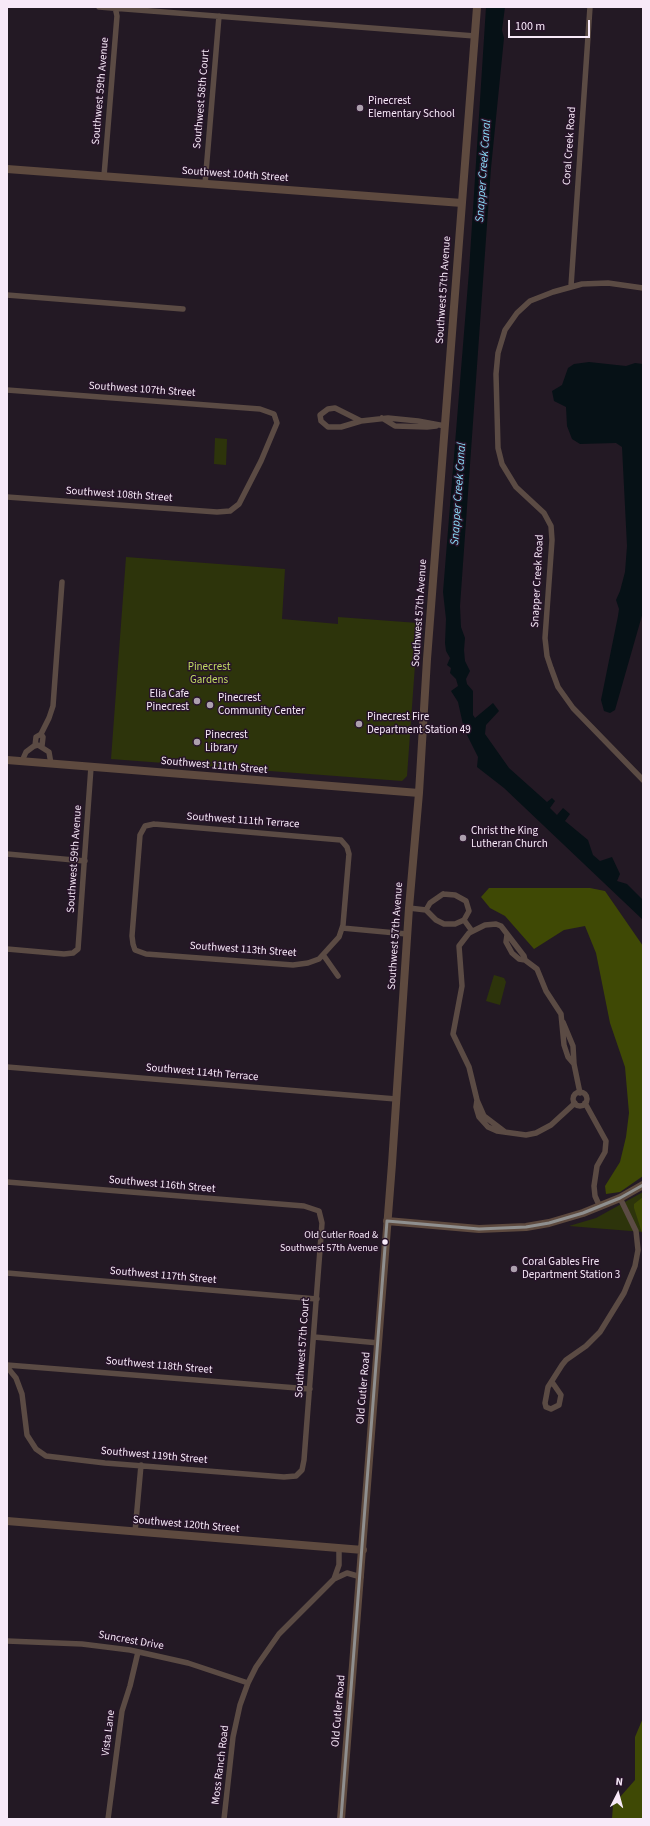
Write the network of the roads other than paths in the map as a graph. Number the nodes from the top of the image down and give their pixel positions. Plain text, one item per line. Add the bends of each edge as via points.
1 (99, 7) edge
2 (477, 7) edge
3 (590, 7) edge
4 (115, 8) edge
5 (219, 16) junction
6 (475, 36) junction
7 (7, 169) edge
8 (104, 176) junction
9 (205, 184) junction
10 (462, 203) junction
11 (571, 286) junction
12 (643, 286) edge
13 (7, 295) edge
14 (183, 309) dead end
15 (7, 390) edge
16 (361, 421) junction
17 (445, 426) junction
18 (7, 497) edge
19 (230, 512) joint
20 (62, 582) dead end
21 (41, 734) junction
22 (35, 746) junction
23 (42, 746) junction
24 (7, 760) edge
25 (22, 761) junction
26 (51, 764) junction
27 (91, 767) junction
28 (643, 780) edge
29 (419, 793) junction
30 (7, 854) edge
31 (85, 861) junction
32 (409, 908) junction
33 (426, 910) junction
34 (464, 920) junction
35 (342, 928) junction
36 (472, 931) junction
37 (407, 934) junction
38 (7, 949) edge
39 (135, 950) joint
40 (324, 956) junction
41 (338, 976) dead end
42 (7, 1066) edge
43 (580, 1093) junction
44 (396, 1099) junction
45 (575, 1103) junction
46 (585, 1103) junction
47 (7, 1182) edge
48 (643, 1185) edge
49 (620, 1198) junction
50 (600, 1207) junction
51 (316, 1209) joint
52 (388, 1221) junction
53 (7, 1273) edge
54 (317, 1299) junction
55 (314, 1338) junction
56 (379, 1343) junction
57 (7, 1366) edge
58 (552, 1382) dead end
59 (310, 1389) junction
60 (141, 1465) junction
61 (284, 1477) joint
62 (7, 1521) edge
63 (135, 1532) junction
64 (340, 1548) junction
65 (363, 1550) junction
66 (361, 1577) junction
67 (334, 1579) junction
68 (7, 1641) edge
69 (138, 1652) junction
70 (248, 1683) junction
71 (108, 1819) edge
72 (224, 1819) edge
73 (341, 1819) edge

1 - 4 street
2 - 6 main road, Southwest 57th Avenue
3 - 11 street, Coral Creek Road
4 - 5 street
4 - 8 street, Southwest 59th Avenue via 117,16
5 - 6 street
5 - 9 street, Southwest 58th Court
6 - 10 main road, Southwest 57th Avenue
7 - 8 main road, Southwest 104th Street
8 - 9 main road, Southwest 104th Street
9 - 10 main road, Southwest 104th Street
10 - 17 main road, Southwest 57th Avenue
11 - 12 street, Snapper Creek Road via 603,283
11 - 28 street, Snapper Creek Road via 530,301 517,313 505,330 498,353 496,374 499,453 511,480 550,522 552,540 545,638 554,678 578,714
13 - 14 street
15 - 19 street, Southwest 107th Street via 260,409 274,414 277,423 272,436 239,504
16 - 16 street via 335,408 324,410 320,415 328,427 341,427
16 - 17 street via 397,418
17 - 29 main road, Southwest 57th Avenue
18 - 19 street, Southwest 108th Street
20 - 21 street via 52,706
21 - 22 street via 36,737
21 - 23 street
22 - 23 street
22 - 25 street via 26,752
23 - 26 street via 51,755
24 - 25 main road, Southwest 111th Street
25 - 26 main road, Southwest 111th Street
26 - 27 main road, Southwest 111th Street
27 - 29 main road, Southwest 111th Street
27 - 31 street, Southwest 59th Avenue
29 - 32 main road, Southwest 57th Avenue
30 - 31 street
31 - 38 street, Southwest 59th Avenue via 79,942 76,952 64,954
32 - 33 street
32 - 37 main road, Southwest 57th Avenue
33 - 34 street via 431,917 444,924 455,924
33 - 34 street via 439,896 455,894 468,905 469,911
34 - 36 street
35 - 37 street
35 - 39 street, Southwest 111th Terrace via 349,854 343,842 335,838 154,824 142,828 139,839 132,936
35 - 40 street via 339,937
36 - 43 street via 485,925 496,924 503,927 507,935 506,942 512,953 539,972 544,987 559,1008 573,1046
36 - 45 street via 459,946 462,986 453,1032 469,1067 477,1100 476,1107 481,1120 492,1129 526,1135 539,1132 551,1125
37 - 44 main road, Southwest 57th Avenue
39 - 40 street, Southwest 113th Street via 146,954 284,964 308,963
40 - 41 street
42 - 44 street, Southwest 114th Terrace
43 - 45 street via 575,1095
43 - 46 street via 586,1097
44 - 52 main road, Southwest 57th Avenue
45 - 46 street via 580,1106
46 - 50 street via 606,1141 606,1152 596,1166 594,1186
47 - 51 street, Southwest 116th Street
48 - 49 main road
49 - 50 main road
49 - 58 street via 636,1231 638,1250 634,1266 624,1293 600,1332 566,1360
50 - 52 main road via 549,1223 504,1229
51 - 54 street, Southwest 57th Court via 321,1214 322,1222
52 - 56 main road, Old Cutler Road
53 - 54 street, Southwest 117th Street
54 - 55 street, Southwest 57th Court
55 - 56 street
55 - 59 street, Southwest 57th Court
56 - 65 main road, Old Cutler Road
57 - 59 street, Southwest 118th Street
57 - 60 street, Southwest 119th Street via 16,1378 22,1394 29,1439 40,1453 53,1458
59 - 61 street, Southwest 57th Court via 304,1465 300,1474
60 - 61 street, Southwest 119th Street
60 - 63 street
62 - 63 main road, Southwest 120th Street
63 - 64 main road, Southwest 120th Street
64 - 65 main road, Southwest 120th Street
64 - 67 street, Moss Ranch Road via 339,1565
65 - 66 main road, Old Cutler Road
66 - 67 street via 347,1574
66 - 73 main road, Old Cutler Road
67 - 70 street, Moss Ranch Road via 279,1634
68 - 69 street, Suncrest Drive via 82,1644
69 - 70 street, Suncrest Drive via 188,1663
69 - 71 street, Vista Lane via 122,1711
70 - 72 street, Moss Ranch Road via 233,1736

